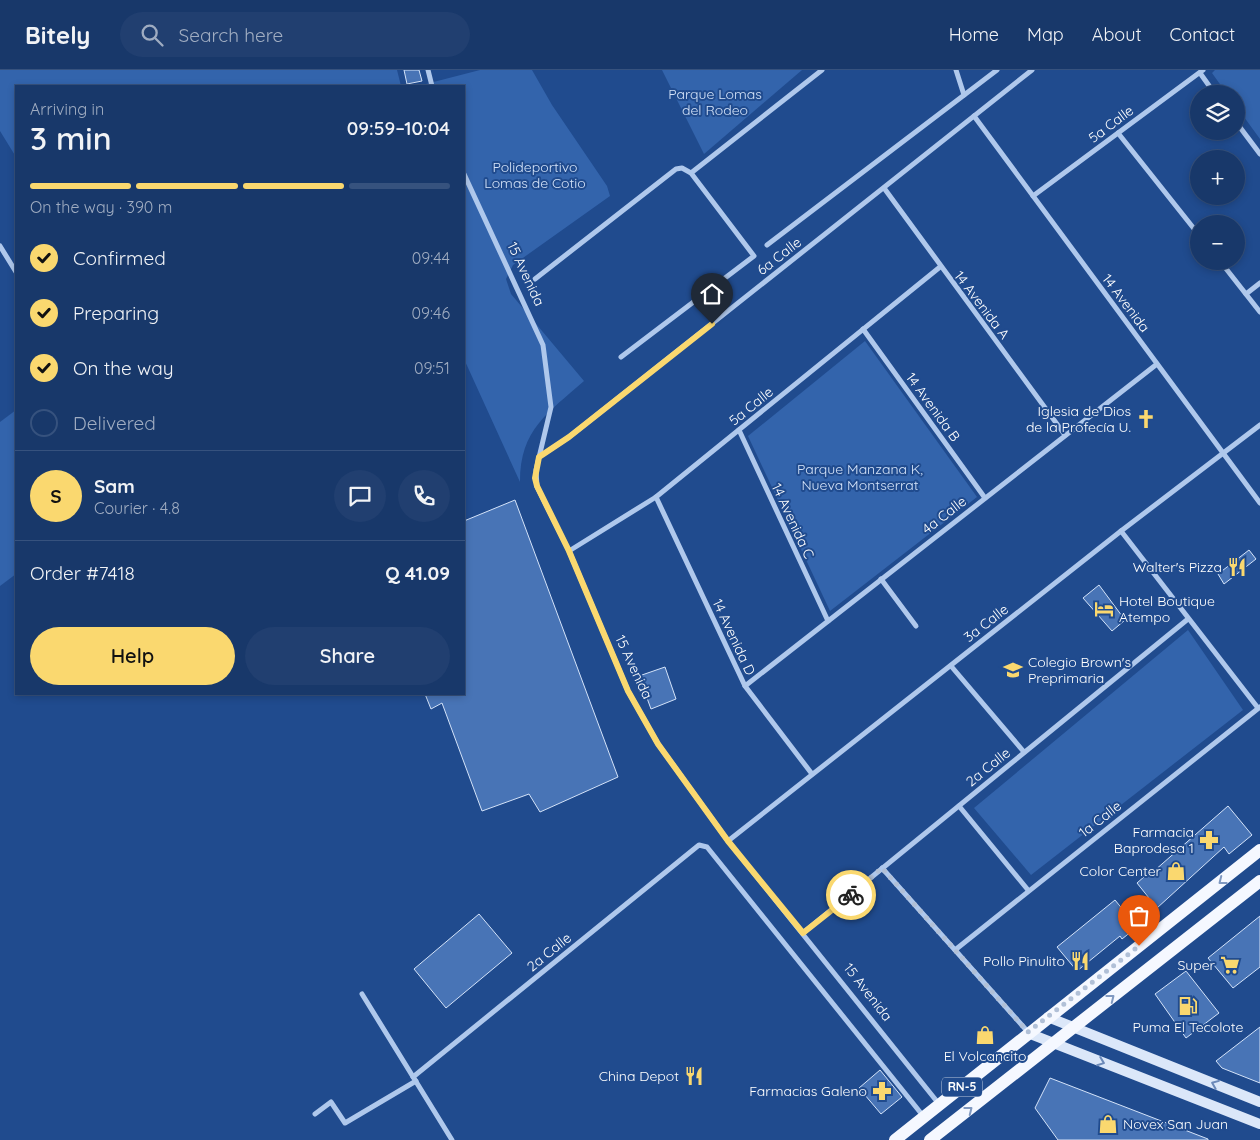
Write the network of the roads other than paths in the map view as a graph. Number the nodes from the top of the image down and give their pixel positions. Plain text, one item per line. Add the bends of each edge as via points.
1 (428, 70) edge
2 (822, 70) edge
3 (956, 70) edge
4 (997, 70) edge
5 (1032, 70) edge
6 (1201, 71) edge
7 (432, 85) edge
8 (1210, 85) edge
9 (964, 95) junction
10 (974, 116) junction
11 (1118, 133) junction
12 (1245, 134) edge
13 (1260, 154) edge
14 (691, 173) junction
15 (465, 176) edge
16 (884, 188) junction
17 (1033, 196) junction
18 (1190, 224) edge
19 (0, 246) edge
20 (767, 246) dead end
21 (940, 267) junction
22 (15, 270) edge
23 (1227, 270) edge
24 (535, 280) dead end
25 (1260, 283) edge
26 (1246, 294) junction
27 (1260, 312) edge
28 (863, 329) junction
29 (621, 357) dead end
30 (1157, 364) junction
31 (1260, 425) edge
32 (739, 430) junction
33 (1065, 435) junction
34 (1223, 452) junction
35 (539, 457) junction
36 (656, 497) junction
37 (985, 498) junction
38 (1260, 503) edge
39 (1121, 531) junction
40 (569, 551) junction
41 (881, 579) junction
42 (1188, 619) junction
43 (828, 621) junction
44 (916, 626) dead end
45 (950, 666) junction
46 (745, 686) junction
47 (1259, 707) edge
48 (1024, 752) junction
49 (812, 774) junction
50 (959, 806) junction
51 (728, 841) junction
52 (1260, 850) edge
53 (882, 868) junction
54 (1260, 881) edge
55 (1028, 890) junction
56 (803, 933) junction
57 (955, 950) junction
58 (362, 994) dead end
59 (1048, 1017) junction
60 (1073, 1029) junction
61 (1028, 1032) junction
62 (1055, 1044) junction
63 (414, 1079) junction
64 (1260, 1102) edge
65 (940, 1105) junction
66 (314, 1114) dead end
67 (925, 1117) junction
68 (1260, 1124) edge
69 (452, 1140) edge
70 (895, 1140) edge
71 (930, 1140) edge

1 - 7 street
2 - 14 street
3 - 9 street
4 - 9 street, 6a Calle
5 - 10 street, 6a Calle
6 - 8 street
6 - 11 street, 5a Calle
9 - 20 street, 6a Calle
10 - 16 street, 6a Calle
10 - 17 street, 14 Avenida
11 - 17 street, 5a Calle
11 - 18 street
12 - 13 street
14 - 24 street via 682,168 676,170
14 - 29 street, 6a Calle via 754,256
15 - 35 street, 15 Avenida via 543,345 551,407
16 - 21 street, 14 Avenida A
16 - 35 street, 6a Calle via 569,437
17 - 30 street, 14 Avenida
19 - 22 street
21 - 28 street, 5a Calle
21 - 33 street, 14 Avenida A
23 - 26 street
25 - 26 street
26 - 27 street
28 - 32 street, 5a Calle
28 - 37 street, 14 Avenida B
30 - 33 street, 4a Calle
30 - 34 street, 14 Avenida
31 - 34 street, 3a Calle
32 - 36 street, 5a Calle
32 - 43 street, 14 Avenida C
33 - 37 street, 4a Calle
34 - 38 street, 14 Avenida
34 - 39 street, 3a Calle
35 - 40 street, 15 Avenida via 535,478 537,486
36 - 40 street, 5a Calle
36 - 46 street, 14 Avenida D
37 - 41 street, 4a Calle
39 - 42 street
39 - 45 street, 3a Calle
40 - 51 street, 15 Avenida via 628,691 658,744
41 - 43 street, 4a Calle
41 - 44 street
42 - 47 street
42 - 48 street, 2a Calle
43 - 46 street, 4a Calle
45 - 48 street
45 - 49 street, 3a Calle
46 - 49 street, 14 Avenida D
47 - 55 street, 1a Calle
48 - 50 street, 2a Calle
49 - 51 street, 3a Calle
50 - 53 street, 2a Calle
50 - 55 street
51 - 56 street, 15 Avenida
52 -> 59 main road, RN-5
53 - 56 street, 2a Calle
53 - 57 street
60 -> 54 main road, RN-5
55 - 57 street, 1a Calle
56 - 65 street, 15 Avenida
57 - 61 street
58 - 63 street
59 - 60 main road
59 - 61 main road, RN-5
60 - 62 main road, RN-5
64 -> 60 main road
61 - 62 main road
61 - 65 main road, RN-5
62 -> 68 main road
71 -> 62 main road, RN-5
63 - 66 street, 2a Calle via 345,1123 331,1102
63 - 67 street, 2a Calle via 699,845 707,847
63 - 69 street
65 - 67 main road, RN-5
67 - 70 main road, RN-5

